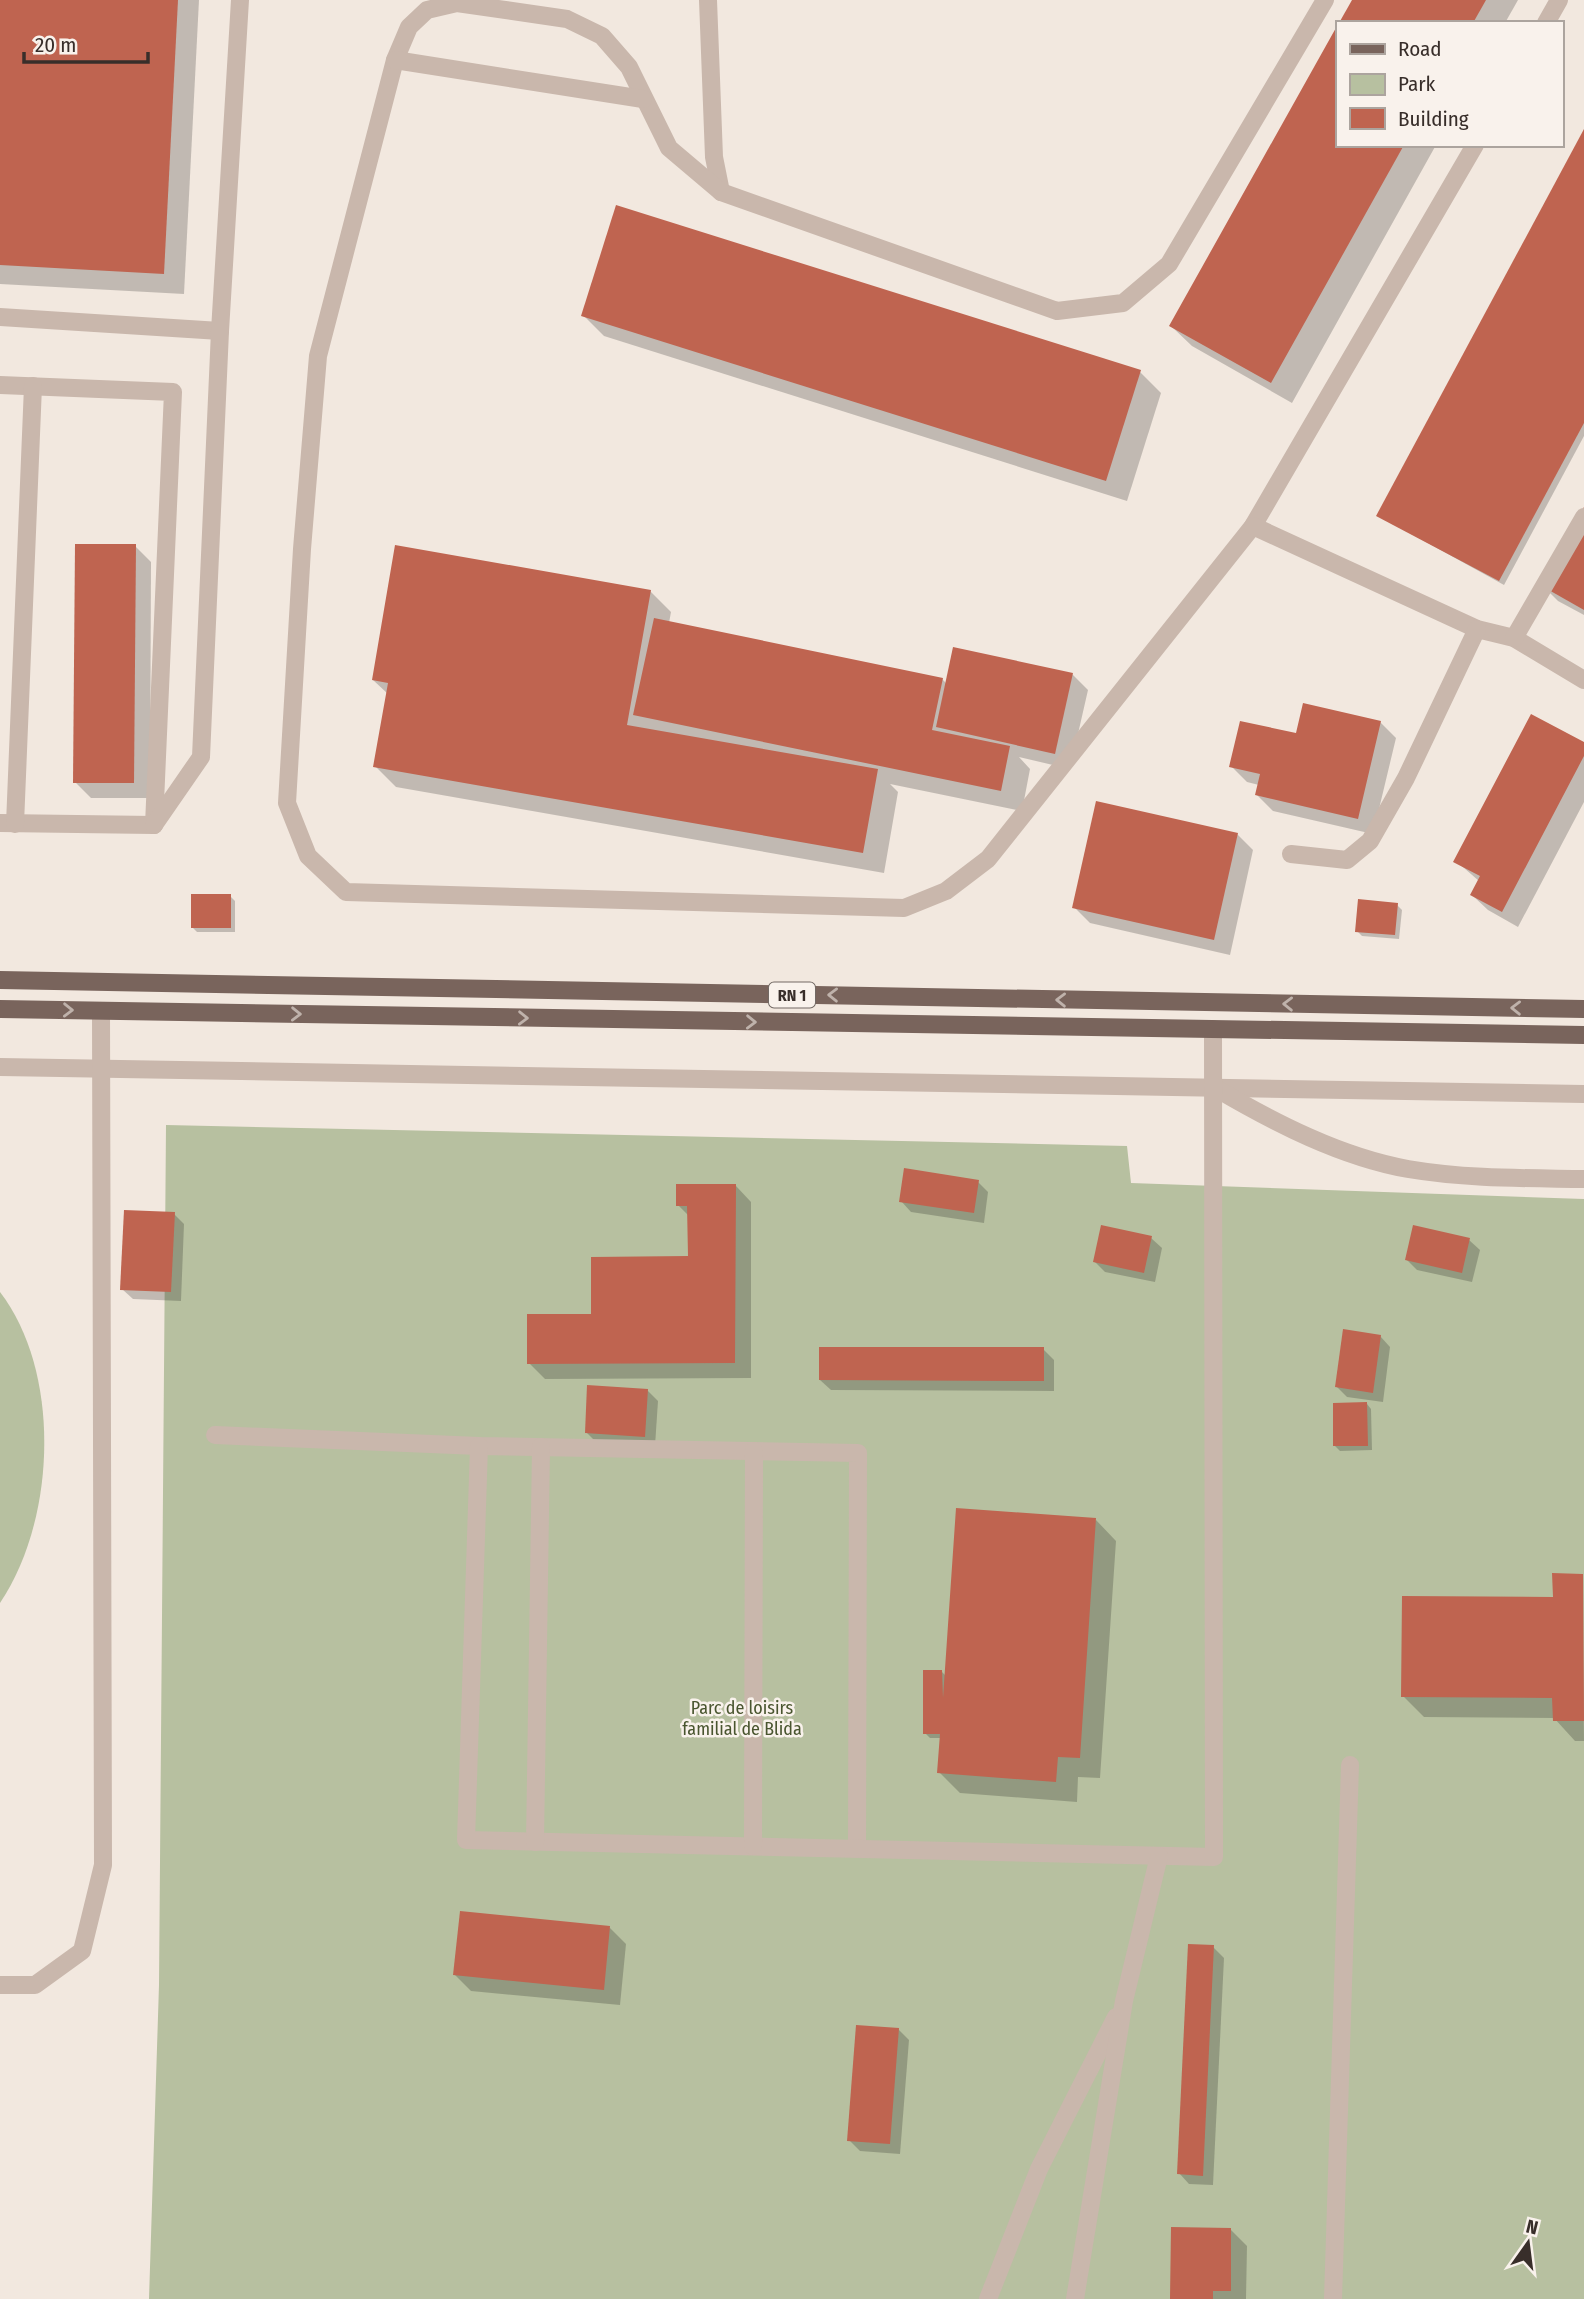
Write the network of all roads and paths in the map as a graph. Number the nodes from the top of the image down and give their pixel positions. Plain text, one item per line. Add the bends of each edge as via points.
1 (240, 0) edge
2 (708, 0) edge
3 (1325, 0) edge
4 (1559, 0) edge
5 (1547, 21) edge
6 (396, 60) junction
7 (643, 99) junction
8 (1474, 147) edge
9 (722, 192) junction
10 (0, 317) edge
11 (220, 331) junction
12 (0, 385) edge
13 (33, 386) junction
14 (1584, 517) edge
15 (1253, 526) junction
16 (1477, 629) junction
17 (1514, 638) junction
18 (1584, 680) edge
19 (7, 824) edge
20 (155, 825) junction
21 (1291, 854) dead end
22 (0, 980) edge
23 (0, 1009) edge
24 (1584, 1009) edge
25 (102, 1011) junction
26 (1213, 1029) junction
27 (1584, 1035) edge
28 (0, 1067) edge
29 (101, 1069) junction
30 (1214, 1087) junction
31 (1584, 1094) edge
32 (1584, 1179) edge
33 (215, 1435) dead end
34 (479, 1446) junction
35 (541, 1447) junction
36 (754, 1451) junction
37 (1350, 1765) dead end
38 (535, 1842) junction
39 (752, 1846) junction
40 (857, 1849) junction
41 (1159, 1856) junction
42 (0, 1985) edge
43 (1124, 2001) junction
44 (988, 2299) edge
45 (1074, 2299) edge
46 (1334, 2299) edge

1 - 11 lane
2 - 9 lane via 714,157
3 - 9 lane via 1169,264 1123,303 1057,311
4 - 5 lane
6 - 7 lane
6 - 7 lane via 410,27 427,10 457,4 567,19 602,36 629,67
6 - 15 lane via 318,356 302,549 287,803 308,856 346,892 904,908 946,891 988,859
7 - 9 lane via 669,148
8 - 15 lane
10 - 11 lane
11 - 20 lane via 201,757
12 - 13 lane
13 - 19 lane
13 - 20 lane via 173,392
14 - 17 lane
15 - 16 lane
16 - 17 lane
16 - 21 lane via 1406,778 1370,841 1347,860
17 - 18 lane
19 - 20 lane
24 -> 22 main road, RN 1
23 -> 25 main road, RN 1
25 -> 26 main road, RN 1
25 - 29 lane
26 - 27 main road, RN 1
26 - 30 lane
28 - 29 lane
29 - 30 lane
29 - 42 lane via 103,1865 82,1951 35,1985
30 - 31 lane
30 - 32 lane via 1271,1121 1405,1168 1473,1178
30 - 41 lane via 1214,1857
33 - 34 lane
34 - 35 lane
34 - 38 lane via 466,1840
35 - 36 lane
35 - 38 lane
36 - 39 lane
36 - 40 lane via 858,1453
37 - 46 lane
38 - 39 lane
39 - 40 lane
40 - 41 lane
41 - 43 lane
43 - 44 lane via 1039,2169
43 - 45 lane

